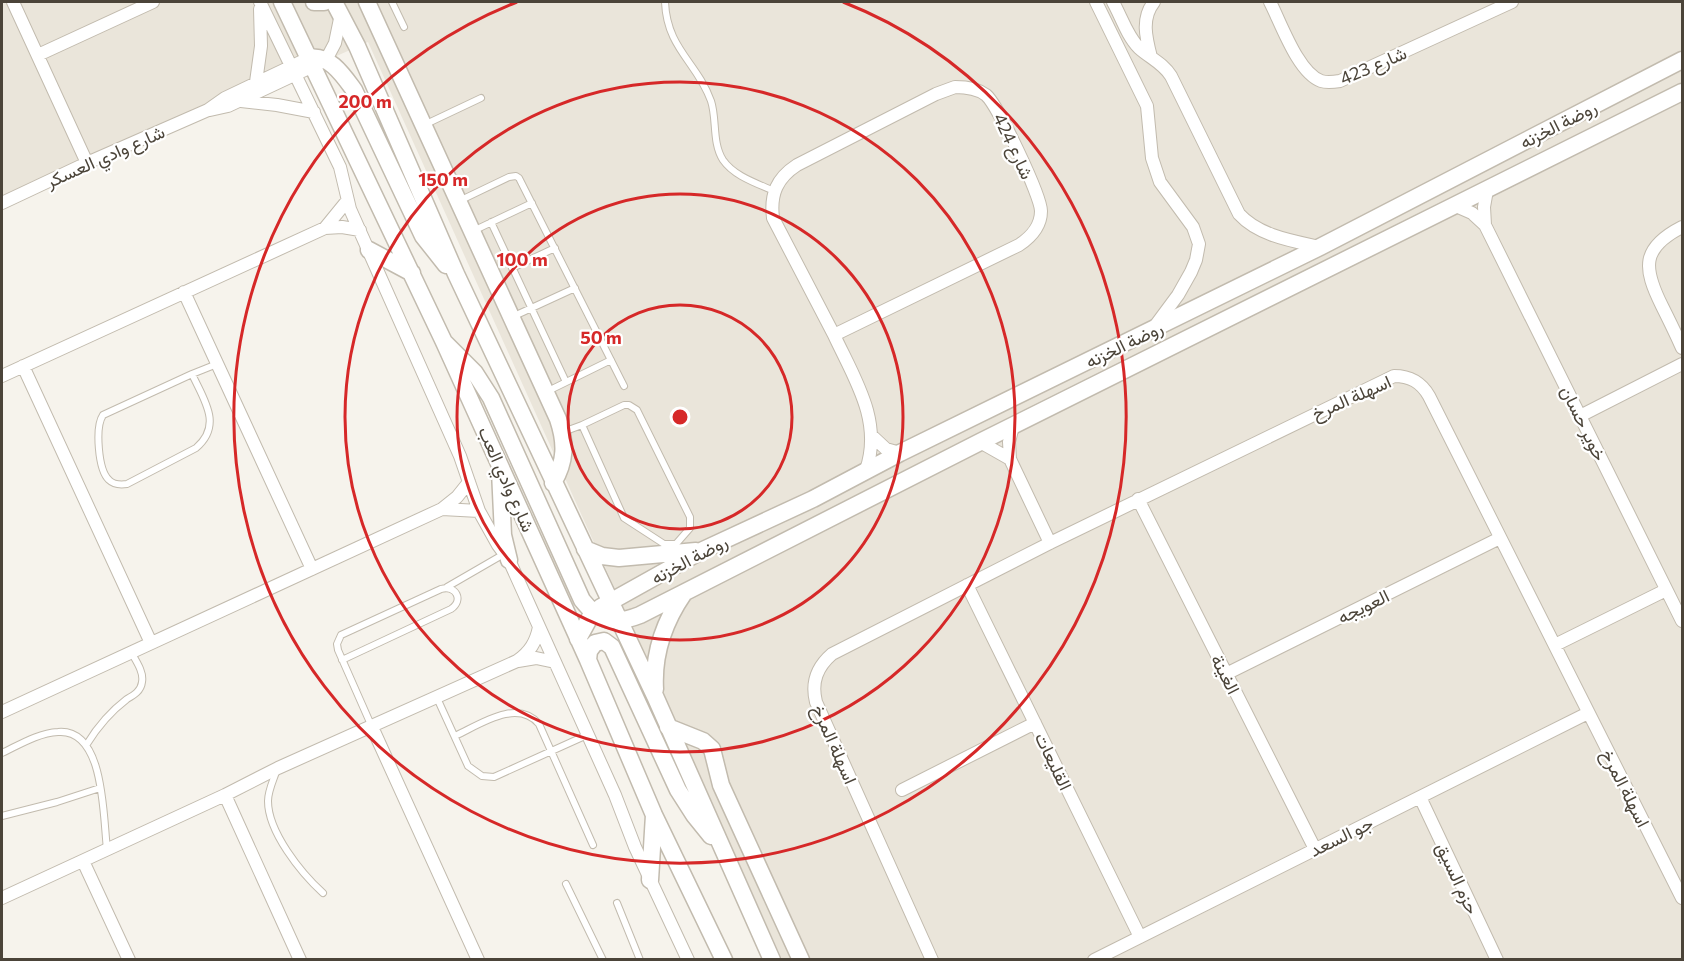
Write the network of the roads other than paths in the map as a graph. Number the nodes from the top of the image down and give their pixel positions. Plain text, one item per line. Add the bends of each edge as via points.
1 (13, 2) edge
2 (153, 2) edge
3 (259, 2) edge
4 (282, 2) edge
5 (314, 2) edge
6 (324, 2) edge
7 (367, 2) edge
8 (392, 2) edge
9 (665, 2) edge
10 (1096, 2) edge
11 (1113, 2) edge
12 (1154, 2) edge
13 (1270, 2) edge
14 (1512, 2) edge
15 (338, 8) edge
16 (404, 27) dead end
17 (38, 55) junction
18 (1151, 57) junction
19 (1683, 60) edge
20 (316, 62) junction
21 (294, 70) junction
22 (256, 82) junction
23 (1683, 92) edge
24 (481, 98) dead end
25 (240, 101) junction
26 (208, 110) junction
27 (315, 112) junction
28 (423, 125) junction
29 (87, 163) junction
30 (774, 190) junction
31 (1487, 190) junction
32 (347, 201) junction
33 (459, 202) junction
34 (2, 203) edge
35 (532, 203) junction
36 (1456, 206) junction
37 (491, 222) junction
38 (1485, 225) junction
39 (1683, 227) edge
40 (325, 228) junction
41 (360, 230) junction
42 (472, 231) junction
43 (1320, 247) junction
44 (555, 248) junction
45 (369, 250) junction
46 (512, 268) junction
47 (412, 273) junction
48 (456, 274) junction
49 (575, 288) junction
50 (184, 292) junction
51 (531, 308) junction
52 (512, 317) junction
53 (1151, 331) junction
54 (834, 335) junction
55 (444, 342) junction
56 (1683, 348) edge
57 (611, 360) junction
58 (217, 364) junction
59 (1683, 364) edge
60 (22, 366) junction
61 (192, 374) junction
62 (2, 376) edge
63 (566, 382) junction
64 (624, 386) dead end
65 (546, 392) junction
66 (1580, 417) junction
67 (582, 425) junction
68 (1013, 426) junction
69 (563, 433) junction
70 (872, 435) junction
71 (980, 442) junction
72 (900, 453) junction
73 (1010, 459) junction
74 (499, 461) junction
75 (866, 470) junction
76 (469, 482) junction
77 (553, 483) junction
78 (813, 499) junction
79 (1138, 499) junction
80 (442, 509) junction
81 (479, 511) junction
82 (825, 521) junction
83 (1500, 538) junction
84 (1050, 543) junction
85 (585, 549) junction
86 (703, 550) junction
87 (507, 557) junction
88 (312, 569) junction
89 (967, 585) junction
90 (447, 587) junction
91 (1666, 590) junction
92 (684, 592) junction
93 (610, 602) junction
94 (594, 613) junction
95 (1683, 621) edge
96 (620, 622) junction
97 (539, 627) junction
98 (578, 639) junction
99 (151, 643) junction
100 (1555, 645) junction
101 (131, 652) junction
102 (342, 660) junction
103 (588, 660) junction
104 (517, 661) junction
105 (555, 662) junction
106 (1226, 674) junction
107 (655, 696) junction
108 (437, 698) junction
109 (2, 712) edge
110 (1588, 713) junction
111 (1035, 723) junction
112 (668, 726) junction
113 (372, 727) junction
114 (588, 735) junction
115 (455, 736) junction
116 (87, 744) junction
117 (551, 752) junction
118 (2, 753) edge
119 (278, 768) junction
120 (100, 788) junction
121 (902, 790) dead end
122 (225, 795) junction
123 (1420, 797) junction
124 (654, 814) junction
125 (2, 816) edge
126 (593, 845) dead end
127 (1315, 849) junction
128 (107, 850) junction
129 (723, 850) junction
130 (83, 861) junction
131 (650, 880) junction
132 (566, 884) dead end
133 (323, 893) dead end
134 (2, 898) edge
135 (1683, 898) edge
136 (617, 903) dead end
137 (1140, 937) junction
138 (129, 960) edge
139 (300, 960) edge
140 (477, 960) edge
141 (603, 960) edge
142 (640, 960) edge
143 (688, 960) edge
144 (724, 960) edge
145 (772, 960) edge
146 (801, 960) edge
147 (932, 960) edge
148 (1094, 960) edge
149 (1497, 960) edge

1 - 17 street
2 - 17 street
3 - 21 street
3 - 22 street via 261,46
4 - 20 street, شارع وادي العب
5 - 6 street
7 - 28 street
8 - 16 lane
9 - 30 lane via 673,39 710,100 721,158 729,168
10 - 53 street via 1148,106 1152,158 1160,182 1193,227 1199,244 1191,272
11 - 18 street via 1136,44
12 - 18 street via 1145,26
13 - 14 street, شارع 423 via 1303,67 1323,82 1340,81
15 - 20 street via 335,43
15 - 48 street
17 - 29 street
18 - 43 street via 1172,76 1239,214 1257,229
19 - 43 street, روضة الخزنه
20 - 21 street, شارع وادي العسكر
20 - 47 street, شارع وادي العب
20 - 48 street via 337,69 354,90 423,236
21 - 22 street, شارع وادي العسكر
21 - 25 street, شارع وادي العسكر
21 - 27 street
22 - 26 street, شارع وادي العسكر
23 - 31 street, روضة الخزنه
24 - 28 lane
25 - 26 street, شارع وادي العسكر
25 - 27 street
26 - 29 street, شارع وادي العسكر
27 - 32 street via 340,167
28 - 33 street
29 - 34 street, شارع وادي العسكر
30 - 54 street via 771,206 776,224
30 - 54 street, شارع 424 via 797,165 945,89 966,87 985,94 993,102 1039,201 1040,221 1028,239
31 - 36 street, روضة الخزنه
31 - 38 street, خوير حسان
32 - 40 street
32 - 41 street
33 - 35 lane via 516,176
33 - 42 street
35 - 37 lane
35 - 44 lane
36 - 38 street, خوير حسان
36 - 68 street, روضة الخزنه
37 - 42 lane
37 - 46 lane
38 - 66 street, خوير حسان
39 - 56 street via 1658,243 1648,268 1651,285
40 - 41 street
40 - 50 street
41 - 45 street
42 - 52 street
43 - 53 street, روضة الخزنه
44 - 46 lane
44 - 49 lane
45 - 47 street
45 - 76 street
46 - 51 lane
47 - 55 street, شارع وادي العب
48 - 77 street
49 - 51 lane
49 - 57 lane
50 - 58 street
50 - 60 street
51 - 52 lane
51 - 63 lane
52 - 65 street
53 - 72 street, روضة الخزنه
54 - 70 street via 866,404
55 - 74 street, شارع وادي العب
55 - 94 street via 475,373 490,398 578,592
57 - 63 lane
57 - 64 lane
58 - 61 lane
58 - 88 street
59 - 66 street
60 - 62 street
60 - 99 street
61 - 61 lane via 103,415 98,432 103,468 111,482 127,484 196,448 205,439 210,414
63 - 65 lane
65 - 69 street
66 - 91 street, خوير حسان
67 - 67 lane via 624,405 637,410 691,520 680,541 664,544 624,518
67 - 69 lane
68 - 71 street, روضة الخزنه
68 - 73 street
69 - 77 street via 564,459
70 - 72 street via 886,449
70 - 75 street
71 - 73 street
71 - 82 street, روضة الخزنه
72 - 75 street, روضة الخزنه
73 - 84 street
74 - 87 street
74 - 98 street, شارع وادي العب
75 - 78 street, روضة الخزنه
76 - 80 street
76 - 81 street
77 - 85 street
78 - 82 street
78 - 86 street, روضة الخزنه
79 - 83 street, اسهلة المرخ via 1384,379 1403,376 1425,388
79 - 84 street, اسهلة المرخ
79 - 106 street, الغينة
80 - 81 street
80 - 88 street
81 - 87 street
82 - 92 street, روضة الخزنه
83 - 100 street, اسهلة المرخ
83 - 106 street, العويجه
84 - 89 street, اسهلة المرخ
85 - 86 street via 619,558
85 - 93 street
86 - 93 street, روضة الخزنه
87 - 90 lane
87 - 97 street
88 - 99 street
89 - 111 street, القليعات
89 - 147 street, اسهلة المرخ via 832,654 820,667 814,684 816,702
90 - 102 lane via 345,632 337,644
90 - 102 lane via 457,594 456,606
91 - 95 street, خوير حسان
91 - 100 street
92 - 96 street, روضة الخزنه
92 - 107 street via 660,641
93 - 94 street, روضة الخزنه
93 - 96 street
94 - 96 street
94 - 98 street, روضة الخزنه
96 - 107 street
97 - 104 street via 530,650
97 - 105 street
98 - 103 street, شارع وادي العب
99 - 101 street
100 - 110 street, اسهلة المرخ
101 - 109 street
101 - 116 lane via 142,675 141,687 103,720
102 - 113 lane
103 - 124 street, شارع وادي العب
103 - 129 street via 595,643 604,641 612,647 678,790
104 - 105 street via 536,658
104 - 108 street
105 - 114 street
106 - 127 street, الغينة
107 - 112 street
108 - 113 street
108 - 115 lane
110 - 123 street, جو السعد
110 - 135 street, اسهلة المرخ
111 - 121 street
111 - 137 street, القليعات
112 - 129 street
112 - 146 street via 704,741 712,749 721,785
113 - 119 street
113 - 140 street
114 - 117 lane
114 - 131 street
115 - 117 lane via 516,711 535,719
115 - 117 lane via 468,766 488,777
116 - 118 lane via 60,731
116 - 120 lane
117 - 126 lane
119 - 122 street
119 - 133 lane via 268,797 271,818 297,864
120 - 125 lane
120 - 128 lane
122 - 128 street
122 - 139 street
123 - 127 street, جو السعد
123 - 149 street, حزم السيق
124 - 131 street
124 - 144 street, شارع وادي العب
127 - 137 street, جو السعد
128 - 130 street
129 - 145 street
130 - 134 street
130 - 138 street
131 - 143 street
132 - 141 lane
136 - 142 lane
137 - 148 street, جو السعد

